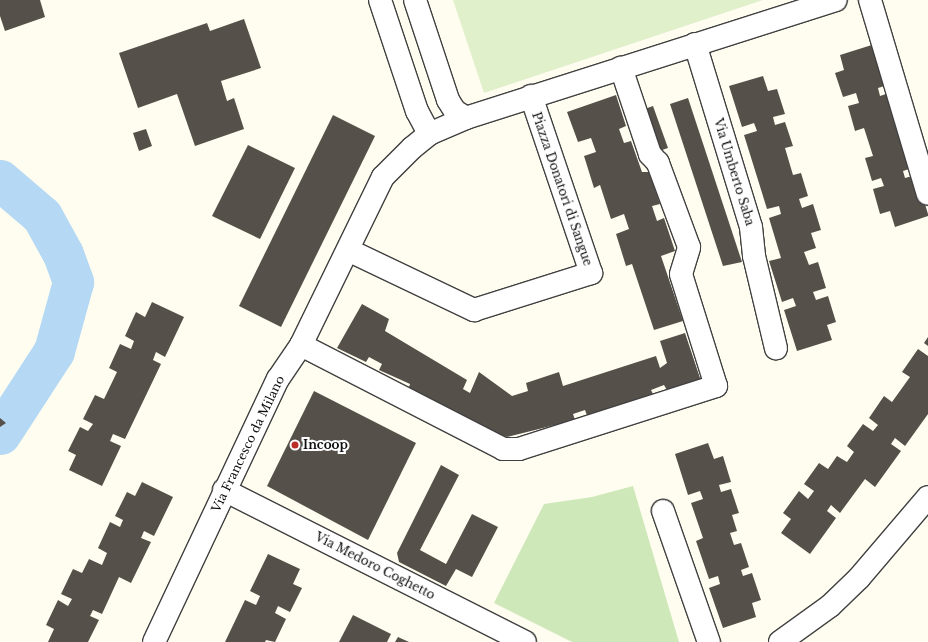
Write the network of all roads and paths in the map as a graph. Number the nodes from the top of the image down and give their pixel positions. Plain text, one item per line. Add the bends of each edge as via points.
1 (380, 0) edge
2 (415, 0) edge
3 (836, 0) edge
4 (870, 0) edge
5 (695, 44) junction
6 (621, 68) junction
7 (530, 96) junction
8 (466, 118) junction
9 (429, 134) junction
10 (928, 194) edge
11 (348, 250) junction
12 (301, 345) junction
13 (776, 348) dead end
14 (224, 490) junction
15 (928, 497) edge
16 (663, 512) dead end
17 (154, 642) edge
18 (525, 642) edge
19 (709, 642) edge
20 (780, 642) edge

1 - 9 street via 417,111
2 - 8 street via 448,100 455,111
3 - 5 street
4 - 10 street
5 - 6 street
5 - 13 street, Via Umberto Saba via 752,227 754,256
6 - 7 street
6 - 12 street via 650,154 658,163 689,247 681,274 716,386 518,450 503,449
7 - 8 street, Piazza Donatori di Sangue
7 - 11 street, Piazza Donatori di Sangue via 591,273 474,310
8 - 9 street, Piazza Donatori di Sangue
9 - 11 street, Piazza Donatori di Sangue via 383,177
11 - 12 street, Via Francesco da Milano
12 - 14 street, Via Francesco da Milano via 278,379
14 - 17 street, Via Francesco da Milano
14 - 18 street, Via Medoro Coghetto
15 - 20 street via 859,578 830,606
16 - 19 street

